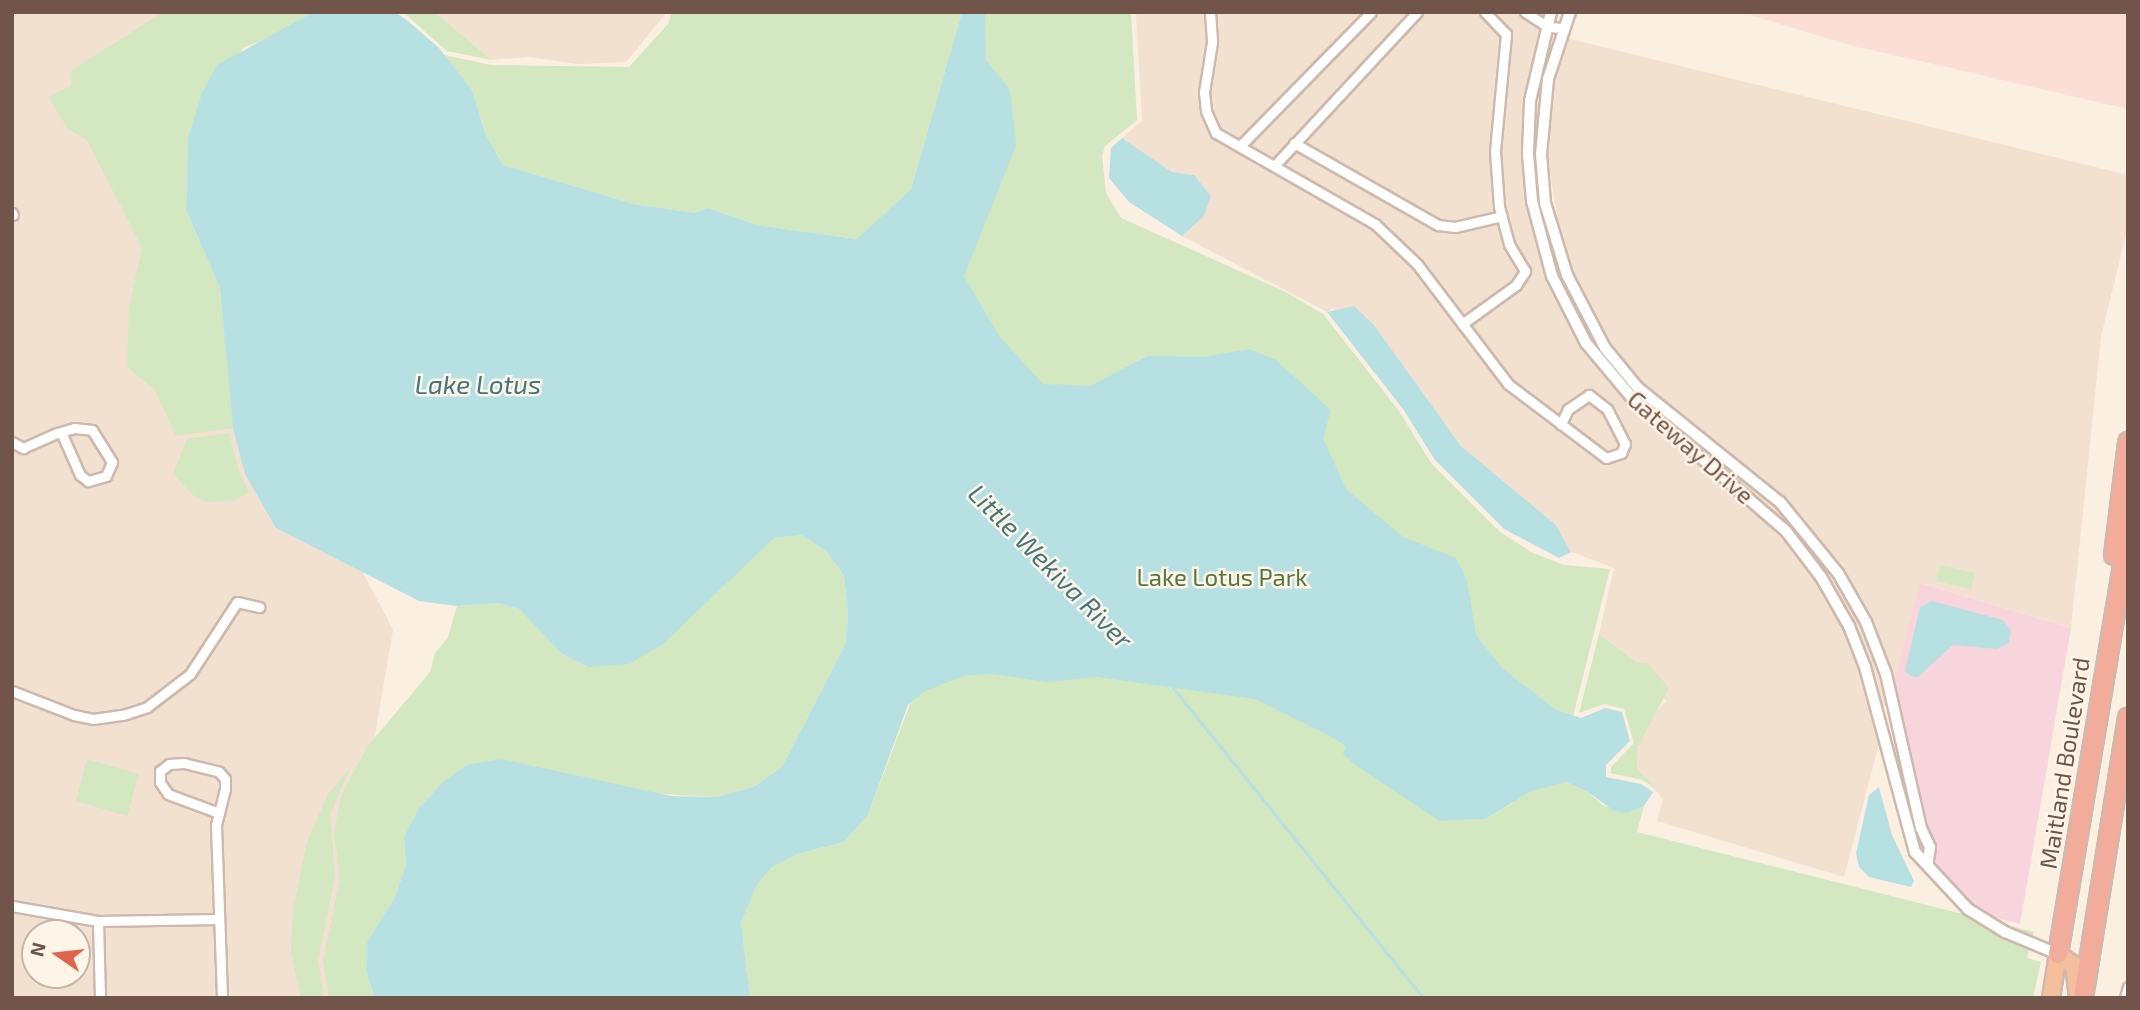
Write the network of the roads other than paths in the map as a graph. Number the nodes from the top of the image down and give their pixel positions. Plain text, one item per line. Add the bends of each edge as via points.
1 (1210, 12) edge
2 (1371, 12) edge
3 (1417, 12) edge
4 (1485, 12) edge
5 (1525, 12) edge
6 (1570, 12) edge
7 (1551, 13) edge
8 (1548, 27) junction
9 (1563, 29) junction
10 (1294, 143) junction
11 (1240, 146) junction
12 (1274, 166) junction
13 (1502, 216) junction
14 (1462, 324) junction
15 (1560, 424) junction
16 (61, 432) junction
17 (12, 442) edge
18 (2128, 442) edge
19 (2128, 536) edge
20 (259, 607) dead end
21 (12, 691) edge
22 (1895, 709) junction
23 (1879, 713) junction
24 (2095, 718) junction
25 (2128, 718) edge
26 (2128, 773) edge
27 (219, 813) junction
28 (2106, 857) junction
29 (1928, 862) junction
30 (12, 906) edge
31 (219, 919) junction
32 (98, 921) junction
33 (2058, 954) junction
34 (2128, 987) edge
35 (100, 998) edge
36 (222, 998) edge
37 (2050, 998) edge
38 (2080, 998) edge
39 (2125, 998) edge

1 - 11 street via 1206,111 1216,133
2 - 11 street
3 - 10 street
4 - 13 street via 1506,34 1494,151
5 - 8 street
6 - 9 street, Gateway Drive
7 - 8 street, Gateway Drive
7 - 9 street
8 - 9 street
8 - 23 street, Gateway Drive via 1530,101 1528,153 1539,236 1561,295 1586,343 1613,380 1786,531 1821,577 1850,626
9 - 22 street, Gateway Drive via 1548,79 1541,154 1545,203 1555,241 1584,312 1605,348 1638,388 1780,502 1810,534 1866,622
10 - 12 street
10 - 13 street via 1438,225 1455,227
11 - 12 street
12 - 14 street via 1375,224 1417,264
13 - 14 street via 1509,244 1525,271 1516,285
14 - 15 street via 1508,384
15 - 15 street via 1568,409 1589,395 1607,409 1625,444 1621,453 1606,458
16 - 16 street via 92,430 112,462 106,476 88,481 80,475
16 - 17 street via 23,448
18 - 24 highway
19 - 24 highway, Maitland Boulevard
20 - 21 street via 237,602 190,674 147,706 123,715 93,719
22 - 23 street
22 - 29 street, Gateway Drive via 1921,828 1930,848
23 - 29 street, Gateway Drive via 1907,829 1915,852
24 - 33 highway, Maitland Boulevard
25 - 28 highway
26 - 28 highway
27 - 27 street via 225,779 219,772 184,763 169,764 160,771 160,782 168,794
27 - 31 street
28 - 38 highway
29 - 33 street, Gateway Drive via 1947,892 1968,909 2005,932
30 - 32 street
31 - 32 street
31 - 36 street
32 - 35 street
33 - 37 highway, Maitland Boulevard
33 - 38 highway via 2074,965
34 - 39 street

